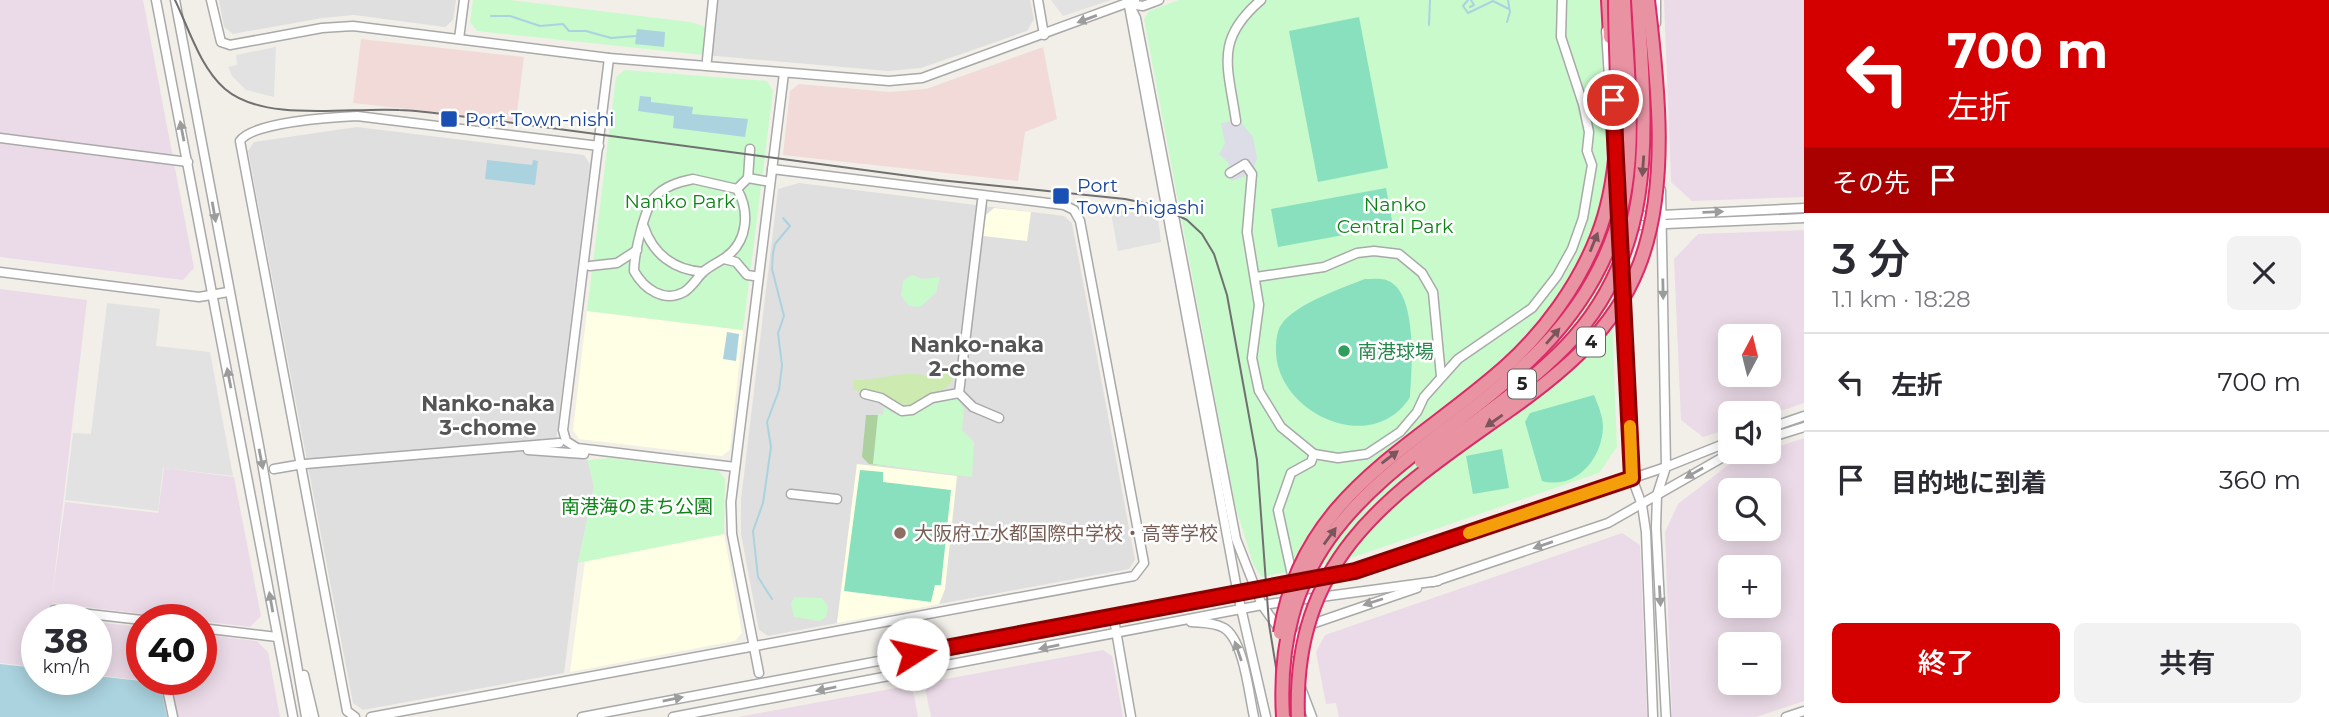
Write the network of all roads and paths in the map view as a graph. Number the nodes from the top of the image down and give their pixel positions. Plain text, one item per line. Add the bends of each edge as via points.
1 (156, 0) edge
2 (175, 0) edge
3 (211, 0) edge
4 (464, 0) edge
5 (713, 0) edge
6 (1038, 0) edge
7 (1159, 0) edge
8 (1261, 0) edge
9 (1562, 0) edge
10 (1606, 0) edge
11 (1615, 0) edge
12 (1624, 0) edge
13 (1638, 0) edge
14 (1652, 0) edge
15 (1131, 1) edge
16 (1656, 34) joint
17 (1044, 35) junction
18 (459, 39) junction
19 (609, 58) junction
20 (707, 60) dead end
21 (784, 73) junction
22 (1236, 121) dead end
23 (0, 138) edge
24 (599, 146) junction
25 (750, 149) dead end
26 (188, 162) junction
27 (772, 169) junction
28 (1230, 173) dead end
29 (748, 178) junction
30 (765, 181) dead end
31 (1616, 181) junction
32 (737, 189) junction
33 (982, 201) dead end
34 (1804, 208) edge
35 (1661, 215) junction
36 (1620, 216) junction
37 (1804, 218) edge
38 (1661, 224) junction
39 (1621, 226) junction
40 (644, 227) junction
41 (736, 249) junction
42 (637, 250) junction
43 (724, 258) junction
44 (736, 262) junction
45 (590, 266) dead end
46 (0, 272) edge
47 (703, 272) junction
48 (754, 276) dead end
49 (1256, 277) junction
50 (228, 292) junction
51 (212, 296) junction
52 (1441, 376) junction
53 (959, 393) junction
54 (866, 394) dead end
55 (1804, 416) edge
56 (999, 418) dead end
57 (1781, 424) edge
58 (1804, 427) edge
59 (1781, 434) edge
60 (559, 443) dead end
61 (1718, 446) edge
62 (518, 448) junction
63 (584, 454) dead end
64 (1314, 454) junction
65 (1718, 460) edge
66 (735, 467) junction
67 (1666, 467) junction
68 (274, 469) dead end
69 (1632, 478) junction
70 (791, 494) dead end
71 (1657, 495) junction
72 (837, 499) dead end
73 (1642, 505) junction
74 (1292, 575) dead end
75 (1438, 581) junction
76 (1256, 592) junction
77 (1238, 595) junction
78 (1262, 605) junction
79 (1242, 609) junction
80 (289, 611) junction
81 (1114, 619) junction
82 (1183, 621) junction
83 (217, 630) edge
84 (1116, 634) junction
85 (277, 637) junction
86 (753, 645) junction
87 (1293, 652) junction
88 (759, 673) dead end
89 (1298, 678) junction
90 (168, 695) edge
91 (1804, 711) edge
92 (173, 717) edge
93 (293, 717) edge
94 (306, 717) edge
95 (314, 717) edge
96 (355, 717) edge
97 (371, 717) edge
98 (582, 717) edge
99 (673, 717) edge
100 (1131, 717) edge
101 (1254, 717) edge
102 (1266, 717) edge
103 (1277, 717) edge
104 (1283, 717) edge
105 (1297, 717) edge
106 (1305, 717) edge
107 (1312, 717) edge
108 (1653, 717) edge
109 (1666, 717) edge
110 (1786, 717) edge

26 -> 1 street
2 -> 50 street
3 - 18 street via 217,34 221,42 230,45 321,27 353,26
4 - 18 street
5 - 20 street
6 - 17 street
7 - 15 street via 1143,6
8 - 22 street via 1244,14 1228,40
9 - 52 street via 1561,37 1589,132 1587,151 1592,165 1583,218 1557,276 1532,308
10 - 31 street
10 - 31 highway, bridge
103 -> 11 highway, 4, bridge via 1275,673 1284,611 1299,564 1321,526 1378,466 1520,353 1559,305 1590,252 1607,201 1616,149
104 -> 12 highway, 5, bridge via 1289,626 1303,582 1322,547 1371,487 1534,357 1570,317 1597,273 1618,222 1627,169
13 -> 105 highway, 5, bridge via 1643,170 1638,208 1620,267 1591,316 1566,346 1399,479 1350,531 1324,572 1305,619 1295,678
14 - 16 highway
14 -> 105 highway, 4, bridge via 1657,177 1652,223 1633,281 1612,316 1570,363 1401,488 1358,531 1327,580 1311,620 1301,664
15 -> 17 street
15 - 76 street via 1236,539
15 - 77 street via 1132,32
16 - 35 street
17 - 21 street via 922,78 889,81
18 - 19 street
19 - 21 street
19 - 24 street
21 - 27 street
23 - 26 street
24 - 66 street via 563,430 566,441 577,448
24 - 96 street via 358,116 252,131 240,141 347,711
25 - 29 street
26 - 51 street
27 - 66 street
27 - 86 street via 1074,209 1080,221 1144,563 1134,576
28 - 49 street via 1245,164 1252,174 1247,233
29 - 30 street
29 - 32 street
31 - 36 street
32 - 40 street via 706,180 677,182 655,197
32 - 41 street via 745,210 745,227
33 - 53 street
35 -> 34 street
35 - 36 street
35 - 38 street
36 - 39 street
37 - 38 street
38 - 39 street
38 -> 67 street
39 - 69 street
40 - 42 street
40 - 47 street via 655,250 668,260 689,271
41 - 43 street
41 - 44 street
42 - 45 street via 617,263
42 - 47 street via 635,271 660,295 684,292
43 - 44 street
43 - 47 street
44 - 48 street via 747,275
46 - 51 street
49 - 52 street via 1324,267 1357,253 1399,254 1422,273 1433,292
49 - 64 street via 1259,305 1254,377 1281,427
50 - 51 street
50 -> 80 street
85 -> 51 street
52 - 64 street via 1417,412 1385,444 1350,457
53 - 54 street via 902,411
53 - 56 street via 973,407
55 - 57 street
58 - 59 street
60 - 62 street
61 - 67 street
62 - 63 street
62 - 68 street
64 - 74 street via 1311,462 1292,473 1278,510
65 -> 71 street
66 - 86 street via 732,534
67 - 69 street
67 - 71 street
69 - 73 street
69 - 76 street via 1355,571
70 - 72 street
71 - 73 street
71 -> 109 street
73 -> 75 street via 1608,523
73 - 108 street
75 - 78 street
75 -> 87 street via 1314,622 1300,632
76 - 77 street
76 - 78 street
77 - 79 street
77 - 81 street
78 - 79 street
78 - 87 street
79 - 82 street
79 - 102 street
80 - 94 street
80 - 95 street
81 - 84 street
98 -> 81 street
82 - 84 street
101 -> 82 street via 1231,634 1214,624
83 - 85 street
84 -> 99 street
84 - 100 street
85 - 93 street
86 - 88 street
86 - 97 street
87 - 89 street
89 - 106 street
89 - 107 street
90 - 92 street
91 - 110 street

